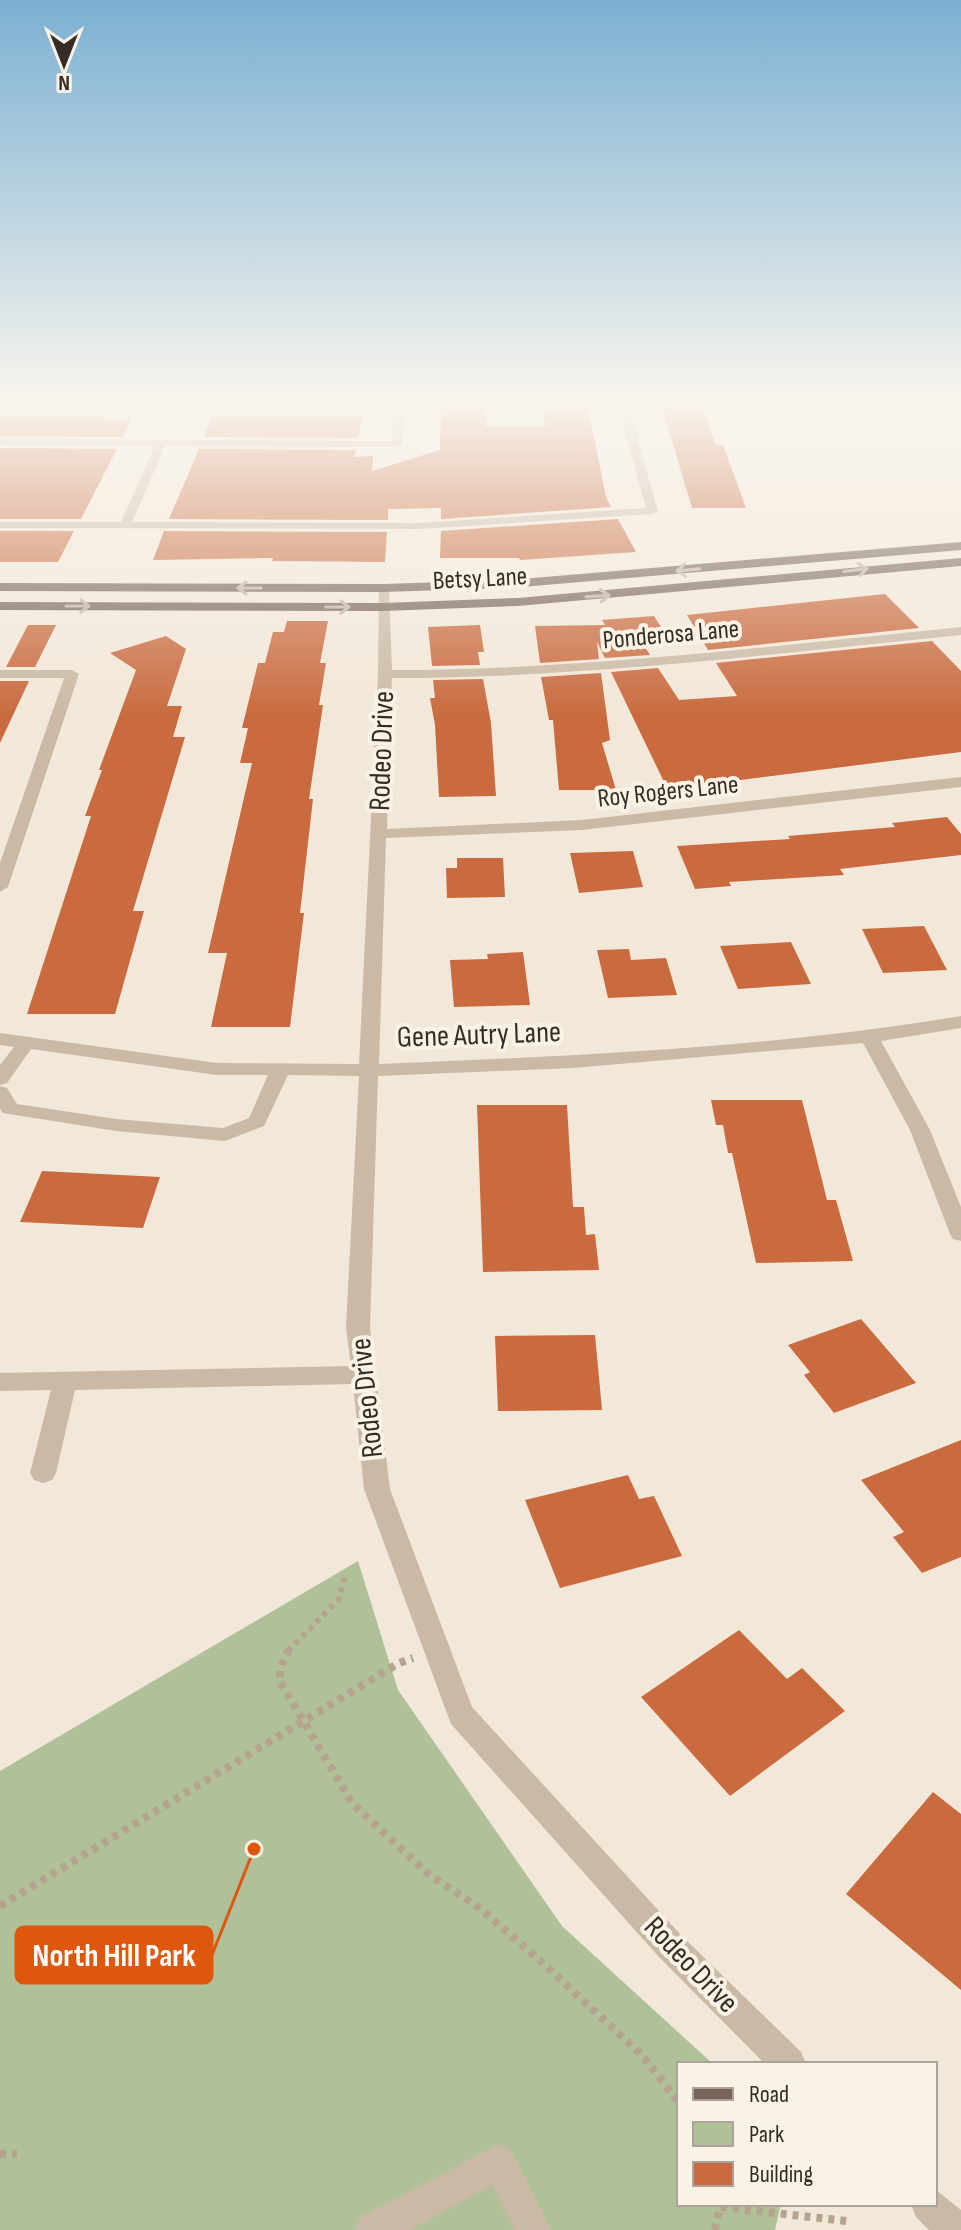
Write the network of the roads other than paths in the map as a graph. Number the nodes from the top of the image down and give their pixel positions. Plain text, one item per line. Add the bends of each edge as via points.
1 (133, 508) edge
2 (651, 508) edge
3 (0, 525) edge
4 (125, 525) junction
5 (961, 546) edge
6 (961, 562) edge
7 (0, 587) edge
8 (383, 598) junction
9 (0, 606) edge
10 (961, 631) edge
11 (0, 674) edge
12 (385, 674) junction
13 (961, 782) edge
14 (21, 824) junction
15 (0, 825) edge
16 (378, 834) junction
17 (0, 887) edge
18 (961, 1022) edge
19 (869, 1037) junction
20 (0, 1039) edge
21 (26, 1043) junction
22 (281, 1069) junction
23 (369, 1070) junction
24 (0, 1079) edge
25 (0, 1092) edge
26 (961, 1234) edge
27 (364, 1375) junction
28 (65, 1381) junction
29 (0, 1382) edge
30 (43, 1473) dead end
31 (787, 2062) edge
32 (931, 2206) edge
33 (373, 2230) edge
34 (533, 2230) edge
35 (955, 2230) edge

1 - 4 street
2 - 4 street via 419,526
3 - 4 street
5 -> 8 main road, Betsy Lane
8 -> 6 main road, Betsy Lane via 518,602
8 -> 7 main road, Betsy Lane
9 -> 8 main road, Betsy Lane
8 - 12 street, Rodeo Drive
10 - 12 street, Ponderosa Lane via 493,674
11 - 14 street via 72,674
12 - 16 street, Rodeo Drive
13 - 16 street, Roy Rogers Lane via 582,825
14 - 15 street
14 - 17 street
16 - 23 street, Rodeo Drive
18 - 19 street, Gene Autry Lane
19 - 23 street, Gene Autry Lane via 573,1062
19 - 26 street via 920,1130
20 - 21 street, Gene Autry Lane
21 - 22 street, Gene Autry Lane via 217,1069
21 - 24 street
22 - 23 street, Gene Autry Lane
22 - 25 street via 257,1122 225,1135 10,1109
23 - 27 street, Rodeo Drive via 358,1328
27 - 28 street
27 - 31 street, Rodeo Drive via 377,1489 461,1715 670,1946
28 - 29 street
28 - 30 street
32 - 35 street
33 - 34 street via 499,2162

